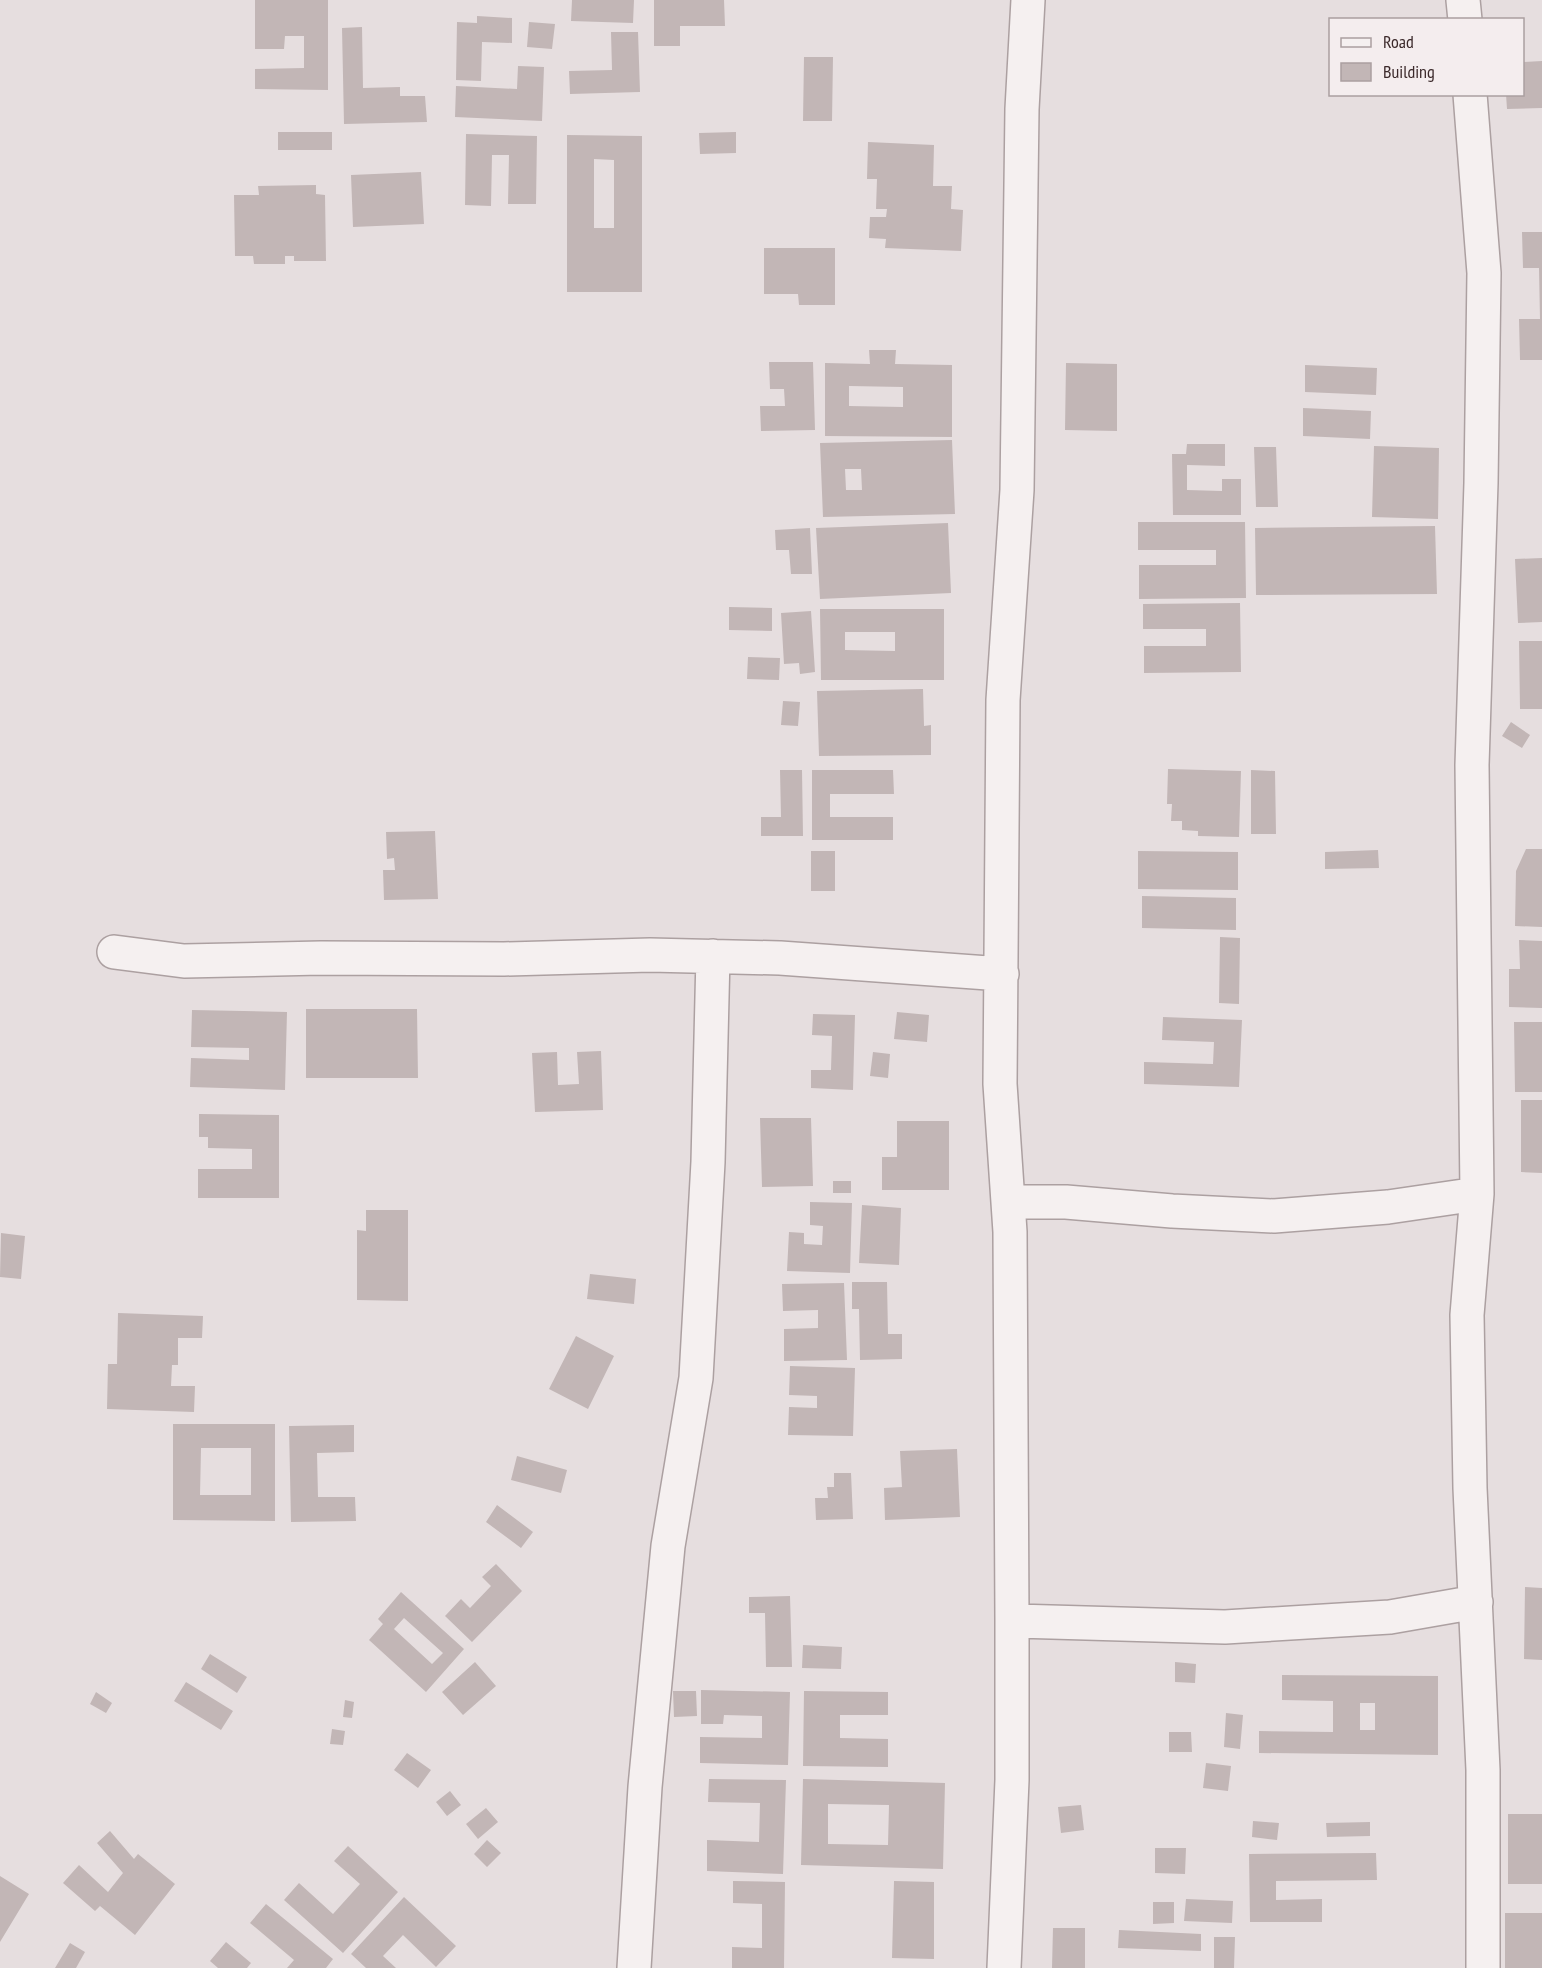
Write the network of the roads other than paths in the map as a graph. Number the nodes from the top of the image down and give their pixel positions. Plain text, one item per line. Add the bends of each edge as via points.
1 (1028, 0) edge
2 (1463, 0) edge
3 (1465, 18) edge
4 (1470, 96) edge
5 (114, 952) dead end
6 (712, 956) junction
7 (1002, 974) junction
8 (1477, 1194) junction
9 (1008, 1202) junction
10 (1476, 1602) junction
11 (1012, 1621) junction
12 (634, 1968) edge
13 (1004, 1968) edge
14 (1483, 1968) edge

1 - 7 street via 1022,109 1017,490 1003,700
2 - 3 street
4 - 8 street via 1484,273 1472,765
5 - 6 street via 184,961
6 - 7 street
6 - 12 street via 708,1162 696,1378 668,1546 645,1787
7 - 9 street via 1000,1084
8 - 9 street via 1388,1207 1275,1216 1066,1202
8 - 10 street via 1467,1315
9 - 11 street
10 - 11 street via 1390,1617 1225,1627
10 - 14 street via 1483,1770
11 - 13 street via 1012,1780

